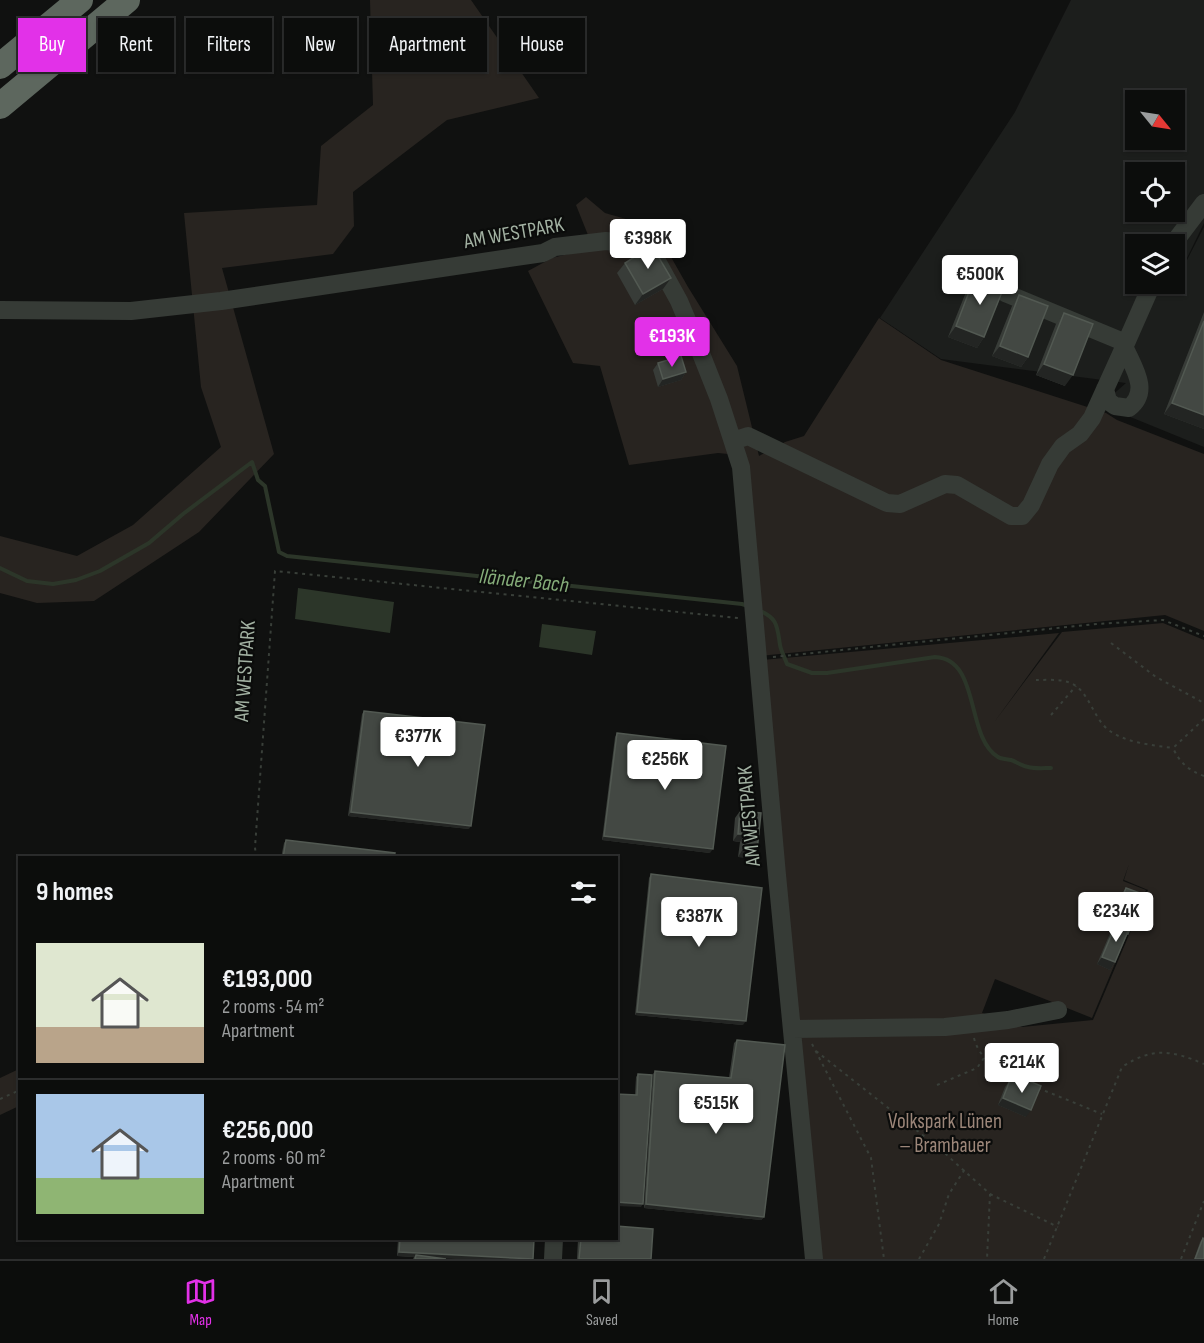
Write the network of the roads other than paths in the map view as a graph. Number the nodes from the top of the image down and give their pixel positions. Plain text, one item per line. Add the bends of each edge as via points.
1 (80, 0) edge
2 (127, 0) edge
3 (0, 66) edge
4 (0, 105) edge
5 (1204, 203) edge
6 (1181, 234) edge
7 (1005, 293) edge
8 (1148, 294) edge
9 (0, 310) edge
10 (1125, 345) junction
11 (1105, 389) junction
12 (733, 441) junction
13 (1058, 1010) dead end
14 (798, 1029) junction
15 (554, 1240) edge
16 (553, 1259) edge
17 (814, 1259) edge

1 - 3 highway
2 - 4 highway
5 - 6 street
7 - 10 street
8 - 10 street
9 - 12 street, AM WESTPARK via 131,311 543,253 555,247 606,241 639,245 657,261 679,301
10 - 11 street
10 - 11 street via 1141,388 1137,401 1129,408 1115,406 1108,401
11 - 12 street via 1092,418 1050,464 1022,516 1011,516 957,485 945,484 900,504 887,503 748,435
12 - 14 street, AM WESTPARK via 741,467
13 - 14 street via 945,1027
14 - 17 street, AM WESTPARK
15 - 16 street

